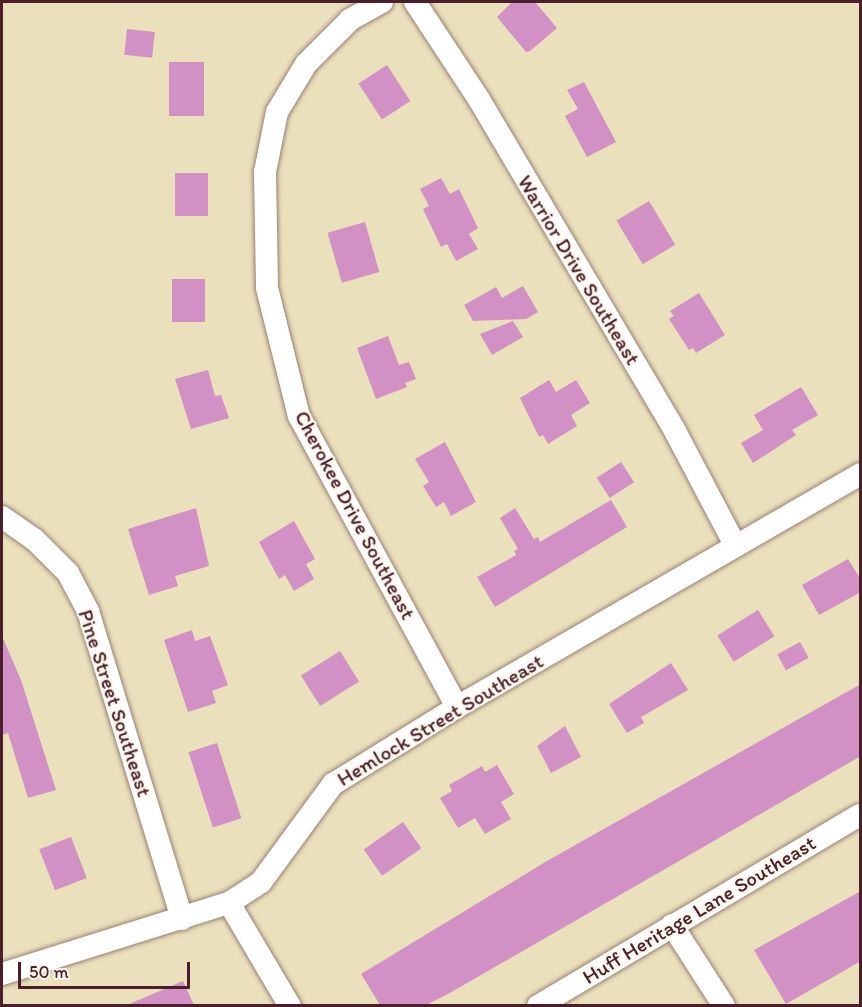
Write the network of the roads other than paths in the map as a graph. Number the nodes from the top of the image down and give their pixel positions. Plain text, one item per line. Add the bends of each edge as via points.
1 (382, 2) edge
2 (415, 2) edge
3 (861, 474) edge
4 (2, 517) edge
5 (735, 545) junction
6 (457, 707) junction
7 (861, 815) edge
8 (229, 903) junction
9 (182, 919) junction
10 (672, 925) junction
11 (2, 974) edge
12 (290, 1005) edge
13 (538, 1005) edge
14 (724, 1005) edge

1 - 6 street, Cherokee Drive Southeast via 350,20 306,64 277,112 265,172 267,288 299,416
2 - 5 street, Warrior Drive Southeast via 480,101 626,349
3 - 5 street, Hemlock Street Southeast
4 - 9 street, Pine Street Southeast via 35,540 68,573 88,611
5 - 6 street, Hemlock Street Southeast
6 - 8 street, Hemlock Street Southeast via 333,784 261,882
7 - 10 street, Huff Heritage Lane Southeast
8 - 9 street, Hemlock Street Southeast
8 - 12 street
9 - 11 street, Hemlock Street Southeast
10 - 13 street, Huff Heritage Lane Southeast
10 - 14 street

